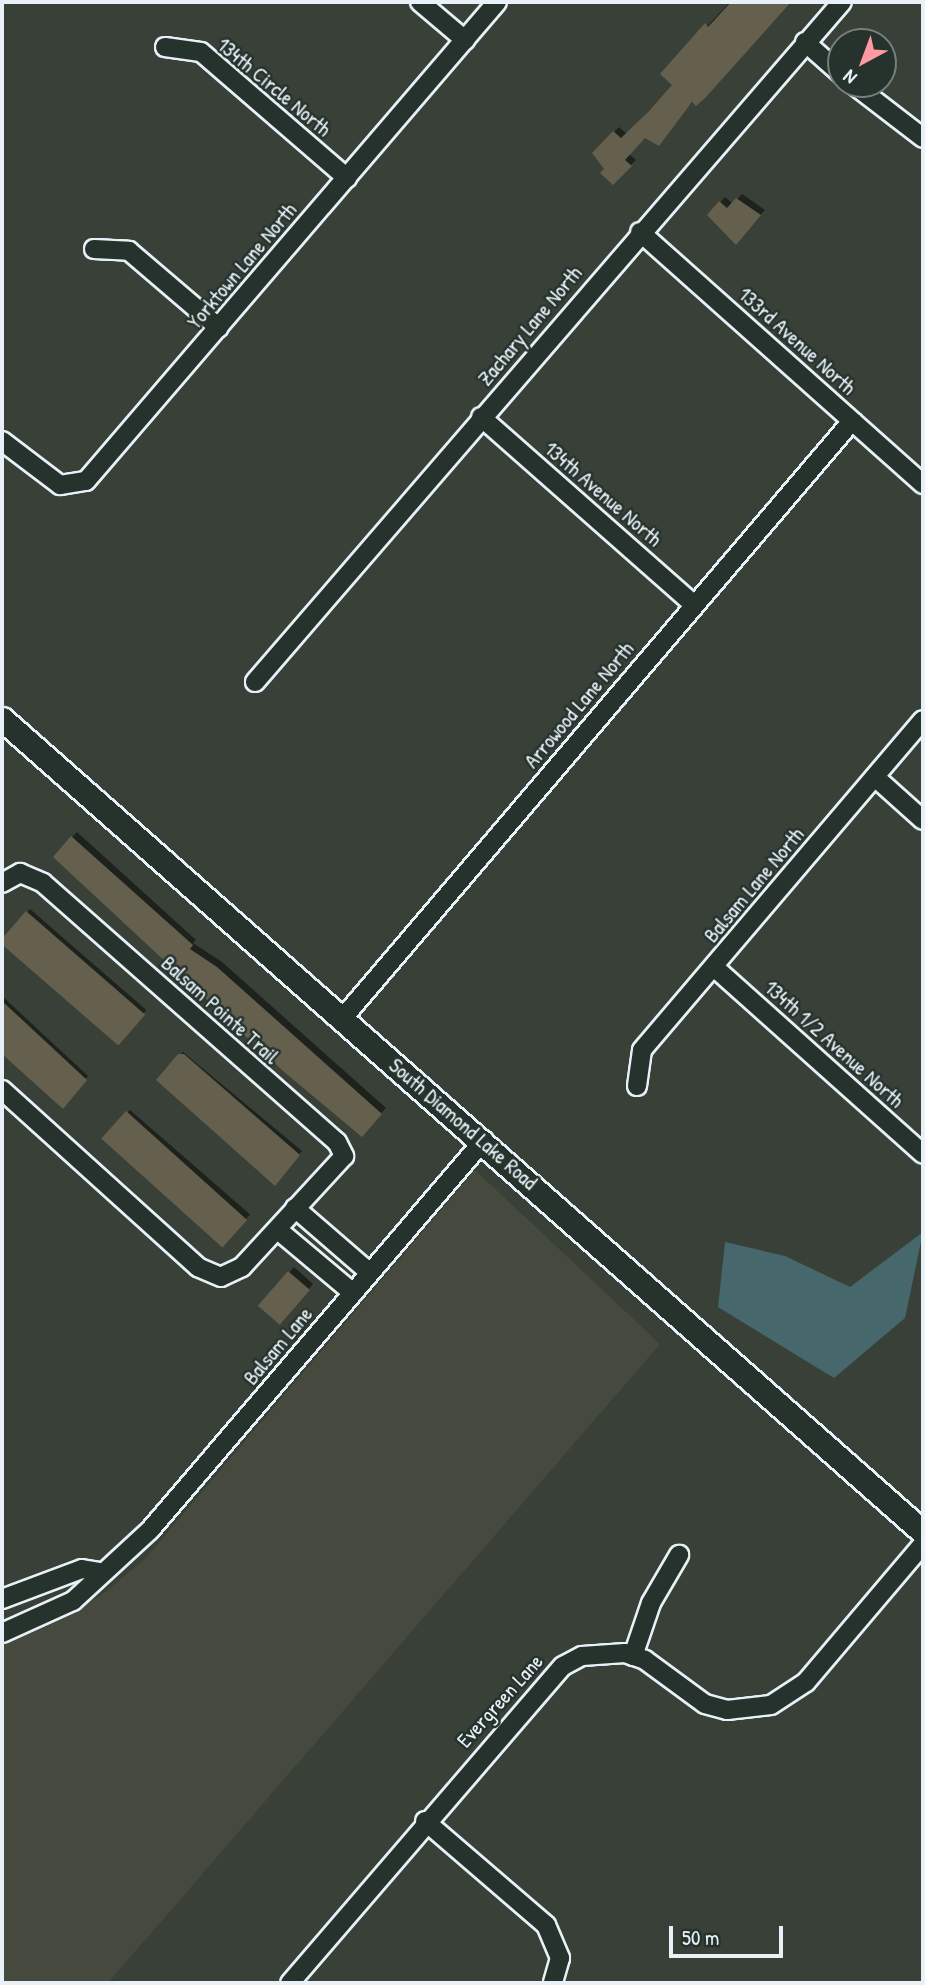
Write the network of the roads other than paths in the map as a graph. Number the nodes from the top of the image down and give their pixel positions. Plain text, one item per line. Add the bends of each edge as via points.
1 (420, 2) edge
2 (497, 2) edge
3 (842, 2) edge
4 (465, 40) junction
5 (806, 43) junction
6 (165, 47) dead end
7 (827, 62) edge
8 (871, 98) edge
9 (923, 138) edge
10 (347, 178) junction
11 (640, 232) junction
12 (94, 249) dead end
13 (219, 328) junction
14 (481, 417) junction
15 (852, 421) junction
16 (2, 441) edge
17 (923, 484) edge
18 (694, 605) junction
19 (255, 682) dead end
20 (2, 719) edge
21 (923, 720) edge
22 (875, 777) junction
23 (923, 820) edge
24 (2, 883) edge
25 (714, 967) junction
26 (342, 1019) junction
27 (637, 1086) dead end
28 (2, 1090) edge
29 (484, 1140) junction
30 (923, 1154) edge
31 (295, 1208) junction
32 (278, 1230) junction
33 (370, 1273) junction
34 (353, 1293) junction
35 (923, 1532) edge
36 (923, 1544) edge
37 (679, 1555) dead end
38 (99, 1572) junction
39 (2, 1599) edge
40 (2, 1633) edge
41 (633, 1656) junction
42 (425, 1821) junction
43 (290, 1983) edge
44 (553, 1983) edge

1 - 4 street
2 - 4 street, Yorktown Lane North
3 - 5 street, Zachary Lane North
4 - 10 street, Yorktown Lane North
5 - 7 street
5 - 11 street, Zachary Lane North
6 - 10 street, 134th Circle North via 201,52
8 - 9 street
10 - 13 street, Yorktown Lane North
11 - 14 street, Zachary Lane North
11 - 15 street, 133rd Avenue North
12 - 13 street via 129,251
13 - 16 street, Yorktown Lane North via 86,481 60,485
14 - 18 street, 134th Avenue North
14 - 19 street, Zachary Lane North
15 - 17 street, 133rd Avenue North
15 - 18 street, Arrowood Lane North
18 - 26 street, Arrowood Lane North
20 - 26 street, South Diamond Lake Road
21 - 22 street, Balsam Lane North
22 - 23 street
22 - 25 street, Balsam Lane North
24 - 31 street, Balsam Pointe Trail via 20,873 43,883 337,1142 343,1152 341,1162 327,1171
25 - 27 street, Balsam Lane North via 642,1050
25 - 30 street, 134th 1/2 Avenue North
26 - 29 street, South Diamond Lake Road
28 - 32 street, Balsam Pointe Trail via 208,1273 233,1275
29 - 33 street, Balsam Lane
29 - 35 street, South Diamond Lake Road
31 - 32 street, Balsam Pointe Trail
31 - 33 street
32 - 34 street
33 - 34 street, Balsam Lane
34 - 38 street, Balsam Lane via 150,1530
36 - 41 street, Evergreen Lane via 806,1682 771,1705 727,1710 705,1704
37 - 41 street via 651,1603
38 - 39 street via 82,1569
38 - 40 street, Balsam Lane via 90,1589 73,1601
41 - 42 street, Evergreen Lane via 603,1652 563,1666
42 - 43 street, Evergreen Lane
42 - 44 street via 546,1925 560,1958

